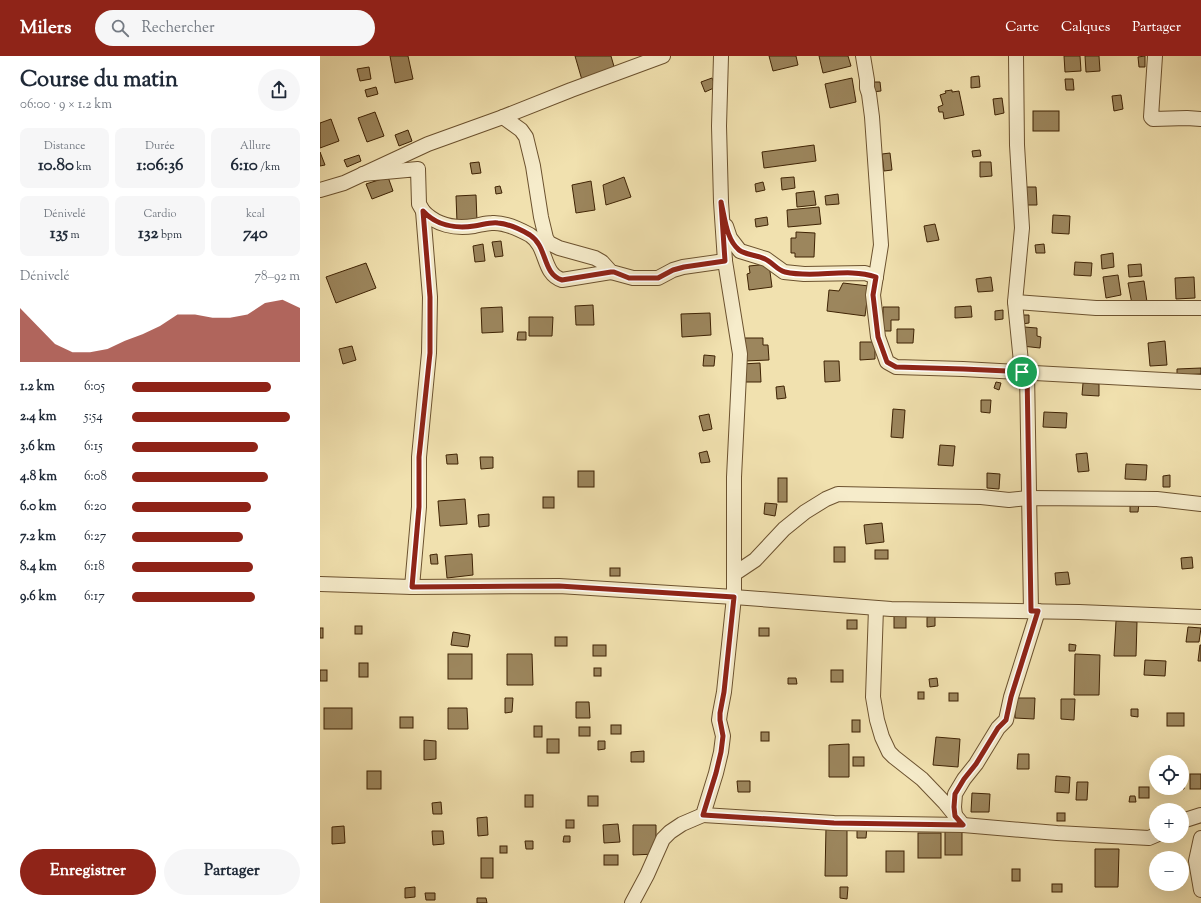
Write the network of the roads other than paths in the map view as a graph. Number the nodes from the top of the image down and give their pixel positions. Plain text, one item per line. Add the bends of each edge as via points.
1 (663, 56) edge
2 (721, 56) edge
3 (863, 56) edge
4 (1016, 56) edge
5 (1155, 56) edge
6 (503, 117) junction
7 (1201, 119) edge
8 (364, 174) junction
9 (320, 190) edge
10 (721, 202) junction
11 (423, 211) junction
12 (725, 261) junction
13 (611, 272) junction
14 (876, 277) junction
15 (1015, 302) junction
16 (1201, 308) edge
17 (1024, 372) junction
18 (1201, 382) edge
19 (1028, 498) junction
20 (1201, 504) edge
21 (734, 550) junction
22 (749, 564) junction
23 (734, 574) junction
24 (320, 584) edge
25 (412, 587) junction
26 (734, 597) junction
27 (876, 608) junction
28 (1034, 611) junction
29 (1201, 617) edge
30 (703, 815) junction
31 (1201, 815) edge
32 (1189, 819) edge
33 (959, 820) junction
34 (1149, 838) edge
35 (1201, 838) edge
36 (1201, 890) edge
37 (632, 903) edge

1 - 6 street
2 - 10 street
3 - 14 street via 872,117 882,245
4 - 15 street via 1017,145 1022,228
5 - 7 street via 1150,117
6 - 8 street via 428,144
6 - 13 street via 521,130 526,137 540,217 549,243 595,258
8 - 9 street
8 - 11 street via 418,169 420,204
10 - 12 street
10 - 14 street via 727,231 740,251 766,259 784,272 865,273
11 - 13 street via 429,218 447,226 499,223 520,230 540,245 549,269 562,280
11 - 25 street via 430,297 430,353 419,457 419,507
12 - 13 street via 684,267 658,278 629,278
12 - 21 street via 740,354 734,477
14 - 17 street via 873,295 878,337 890,364 909,368
15 - 16 street via 1096,308
15 - 17 street
17 - 18 street
17 - 19 street
19 - 20 street via 1157,500
19 - 22 street via 1009,500 981,497 838,494 805,512 784,528
19 - 28 street
21 - 22 street
21 - 23 street
22 - 23 street
23 - 26 street
24 - 25 street
25 - 26 street via 559,586
26 - 27 street
26 - 30 street via 720,713 723,736 721,752
27 - 28 street
27 - 33 street via 873,697 882,737 889,752 922,779
28 - 29 street
28 - 33 street via 1006,720 998,728 955,794 954,807
30 - 33 street via 834,823
30 - 37 street via 682,824 663,839
31 - 32 street
33 - 34 street via 1057,833
35 - 36 street via 1196,861

